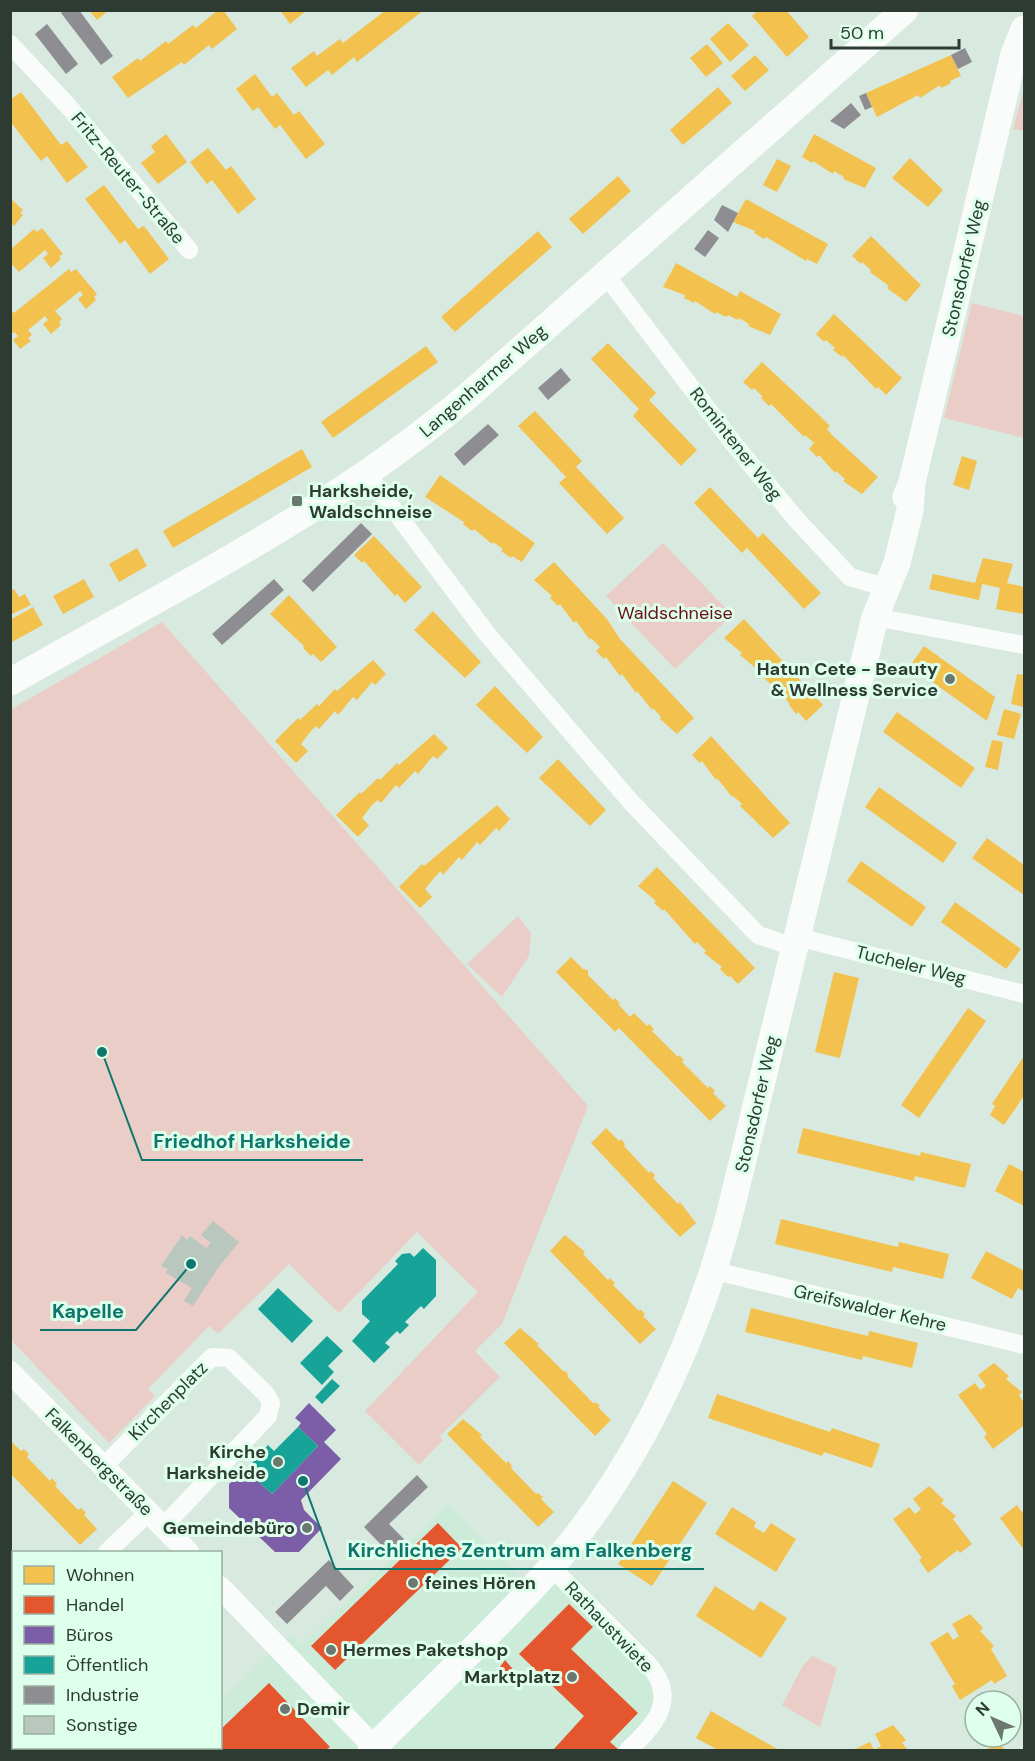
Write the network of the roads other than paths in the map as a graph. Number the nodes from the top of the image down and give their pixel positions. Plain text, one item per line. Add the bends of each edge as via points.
1 (905, 10) edge
2 (1017, 10) edge
3 (1024, 29) edge
4 (10, 44) edge
5 (1014, 54) junction
6 (68, 106) junction
7 (97, 118) dead end
8 (189, 250) dead end
9 (605, 274) junction
10 (367, 474) junction
11 (880, 599) junction
12 (1024, 645) edge
13 (10, 682) edge
14 (796, 942) junction
15 (1024, 994) edge
16 (715, 1271) junction
17 (1024, 1345) edge
18 (10, 1372) edge
19 (103, 1467) junction
20 (156, 1520) junction
21 (109, 1551) edge
22 (187, 1551) edge
23 (550, 1566) junction
24 (222, 1589) edge
25 (373, 1749) edge
26 (628, 1750) edge

1 - 9 main road, Langenharmer Weg
2 - 5 main road, Stonsdorfer Weg
3 - 5 main road, Stonsdorfer Weg
4 - 6 street, Fritz-Reuter-Straße
5 - 11 main road, Stonsdorfer Weg via 912,482 910,510
6 - 7 street, Fritz-Reuter-Straße
6 - 8 street, Fritz-Reuter-Straße
9 - 10 main road, Langenharmer Weg via 463,400
9 - 11 street, Romintener Weg via 790,513 850,577
10 - 13 main road, Langenharmer Weg via 289,524
10 - 14 street via 498,648 621,792 758,935
11 - 12 street, Romintener Weg
11 - 14 main road, Stonsdorfer Weg
14 - 15 street, Tucheler Weg
14 - 16 main road, Stonsdorfer Weg
16 - 17 street, Greifswalder Kehre
16 - 23 main road, Stonsdorfer Weg via 688,1345 646,1429 606,1495
18 - 19 street, Falkenbergstraße
19 - 20 street, Falkenbergstraße
19 - 20 street, Kirchenplatz via 212,1357 229,1358 266,1394 271,1407 268,1416
20 - 21 street, Kirchenplatz
20 - 22 street, Falkenbergstraße
23 - 25 main road
23 - 26 street, Rathaustwiete via 649,1665 659,1681 659,1716
24 - 25 street

